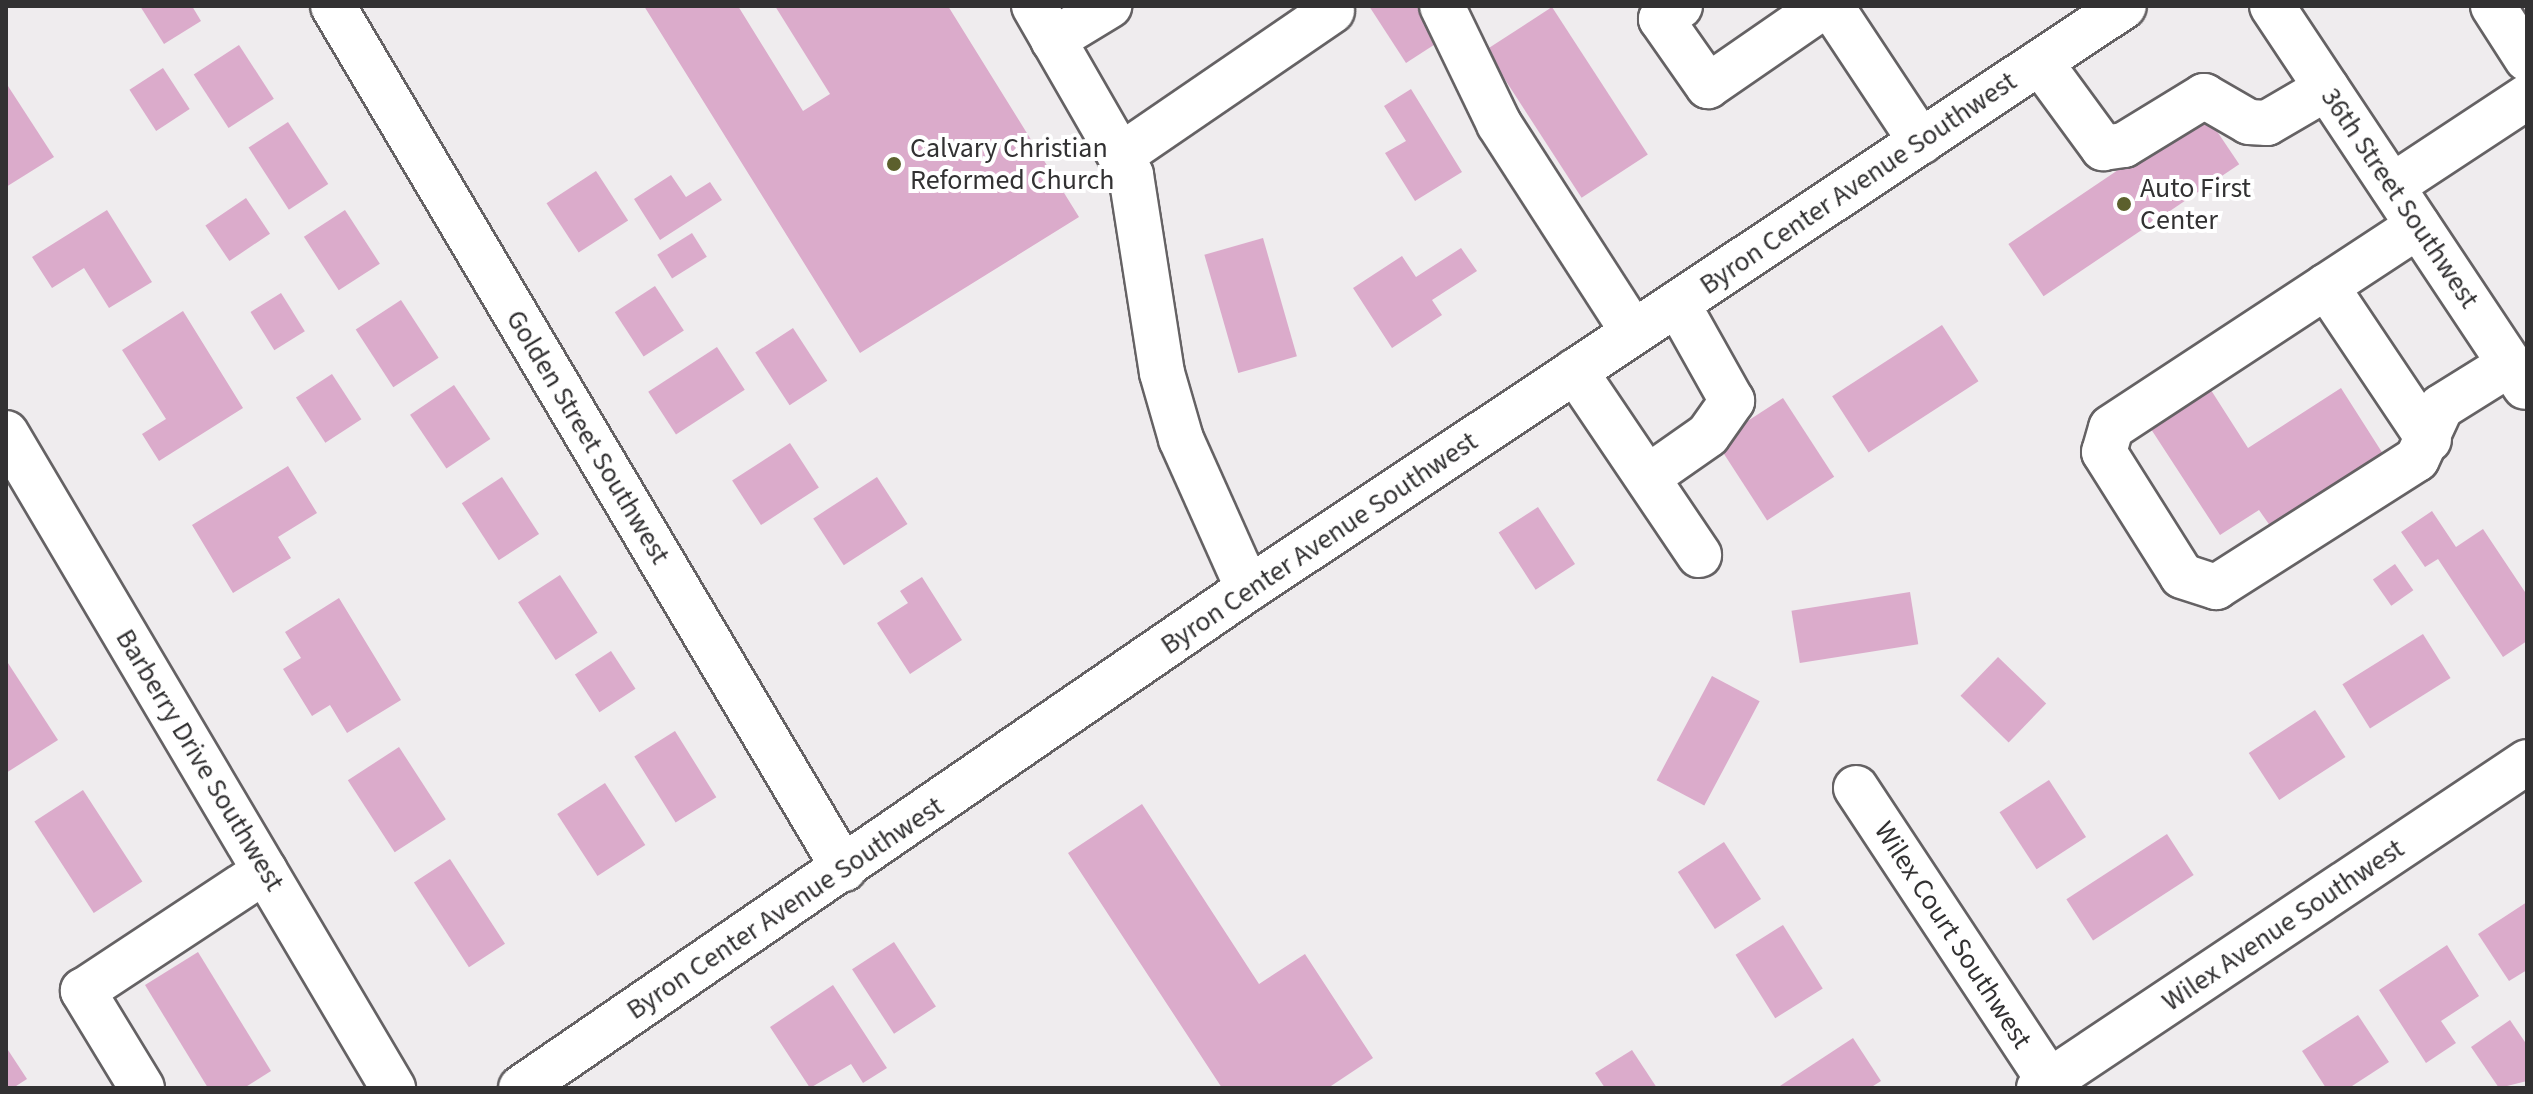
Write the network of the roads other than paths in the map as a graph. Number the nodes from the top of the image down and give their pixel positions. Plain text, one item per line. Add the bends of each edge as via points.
1 (333, 6) edge
2 (1109, 6) edge
3 (1442, 6) edge
4 (1680, 6) edge
5 (1824, 6) edge
6 (1831, 6) edge
7 (2124, 6) edge
8 (2272, 6) edge
9 (2493, 6) edge
10 (1332, 11) dead end
11 (1044, 23) edge
12 (2527, 59) edge
13 (2040, 62) junction
14 (2327, 88) junction
15 (2527, 97) edge
16 (1921, 142) junction
17 (1120, 156) junction
18 (2392, 186) junction
19 (2418, 226) junction
20 (2326, 286) junction
21 (1677, 303) junction
22 (1633, 332) junction
23 (1575, 371) junction
24 (2518, 377) edge
25 (6, 433) edge
26 (2429, 440) junction
27 (1648, 477) junction
28 (1699, 555) dead end
29 (1248, 589) junction
30 (2527, 762) edge
31 (1856, 788) dead end
32 (844, 869) junction
33 (265, 871) junction
34 (2044, 1085) edge
35 (142, 1088) edge
36 (393, 1088) edge
37 (521, 1088) edge

1 - 32 street, Golden Street Southwest
2 - 11 street
3 - 22 street via 1499,124
4 - 5 street via 1661,19 1708,86
6 - 16 street
7 - 13 street, Byron Center Avenue Southwest
8 - 14 street, 36th Street Southwest
9 - 12 street
10 - 17 street
11 - 17 street
13 - 14 street via 2103,148 2124,145 2204,96 2249,122 2267,123
13 - 16 street, Byron Center Avenue Southwest
14 - 18 street, 36th Street Southwest
15 - 18 street
16 - 21 street, Byron Center Avenue Southwest
17 - 29 street via 1131,175 1162,373 1177,426
18 - 19 street, 36th Street Southwest
19 - 20 street
19 - 24 street, 36th Street Southwest
20 - 26 street
20 - 26 street via 2111,428 2103,441 2182,576 2216,587 2417,459
21 - 22 street, Byron Center Avenue Southwest
21 - 27 street via 1732,401 1708,435
22 - 23 street, Byron Center Avenue Southwest
23 - 27 street
23 - 29 street, Byron Center Avenue Southwest
24 - 26 street via 2441,407
25 - 33 street, Barberry Drive Southwest
27 - 28 street
29 - 32 street, Byron Center Avenue Southwest
30 - 34 street, Wilex Avenue Southwest
31 - 34 street, Wilex Court Southwest
32 - 37 street, Byron Center Avenue Southwest
33 - 35 street via 83,991
33 - 36 street, Barberry Drive Southwest

